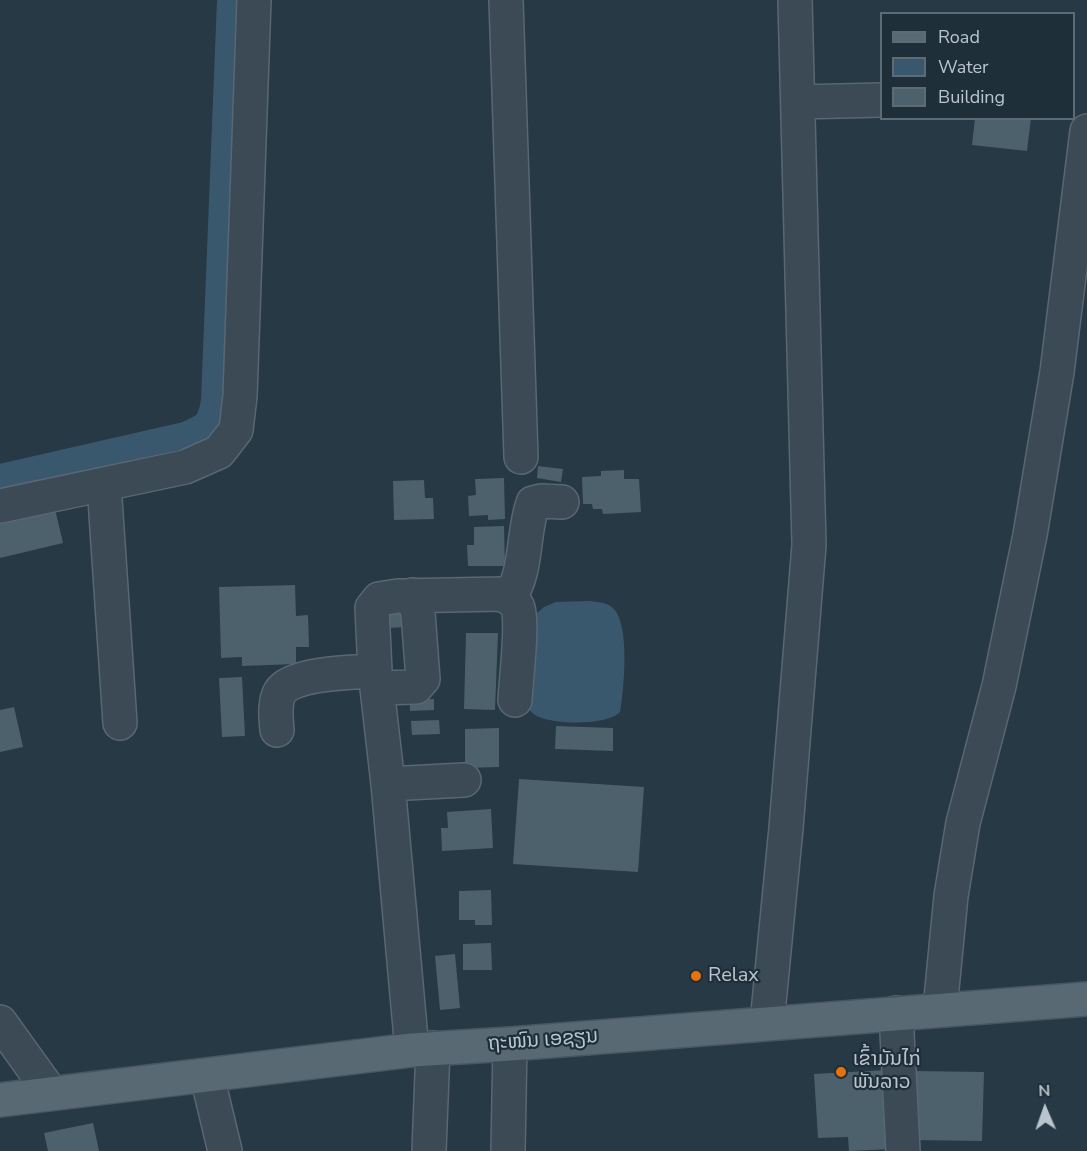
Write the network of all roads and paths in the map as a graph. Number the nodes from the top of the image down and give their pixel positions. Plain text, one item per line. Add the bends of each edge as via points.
1 (254, 0) edge
2 (506, 0) edge
3 (795, 0) edge
4 (880, 100) edge
5 (798, 102) junction
6 (1087, 131) edge
7 (521, 457) dead end
8 (104, 484) junction
9 (562, 502) dead end
10 (0, 506) edge
11 (412, 595) junction
12 (509, 598) junction
13 (376, 679) junction
14 (515, 700) dead end
15 (120, 723) dead end
16 (277, 730) dead end
17 (464, 780) dead end
18 (388, 784) junction
19 (1087, 999) edge
20 (940, 1010) junction
21 (896, 1013) junction
22 (0, 1022) edge
23 (767, 1023) junction
24 (510, 1044) junction
25 (423, 1049) junction
26 (207, 1076) junction
27 (51, 1093) junction
28 (0, 1100) edge
29 (225, 1151) edge
30 (429, 1151) edge
31 (508, 1151) edge
32 (903, 1151) edge

1 - 8 street via 236,430 219,452 185,467
2 - 7 street
3 - 5 street
4 - 5 street
5 - 23 street via 809,545
6 - 20 street via 1055,384 1030,535 999,686 963,823
8 - 10 street
8 - 15 street
9 - 12 street via 533,503 518,581
11 - 12 street via 500,594
11 - 13 street via 379,599 372,608
11 - 13 street via 418,613 423,679 416,687
12 - 14 street via 517,607 519,622
13 - 16 street via 343,672 288,683 276,706
13 - 18 street
17 - 18 street
18 - 25 street
19 - 20 main road, ຖະໜົນ ເອຊຽນ
20 - 21 main road, ຖະໜົນ ເອຊຽນ
21 - 23 main road, ຖະໜົນ ເອຊຽນ
21 - 32 street
22 - 27 street
23 - 24 main road, ຖະໜົນ ເອຊຽນ
24 - 25 main road, ຖະໜົນ ເອຊຽນ
24 - 31 street
25 - 26 main road, ຖະໜົນ ເອຊຽນ
25 - 30 street
26 - 27 main road, ຖະໜົນ ເອຊຽນ
26 - 29 street
27 - 28 main road, ຖະໜົນ ເອຊຽນ

